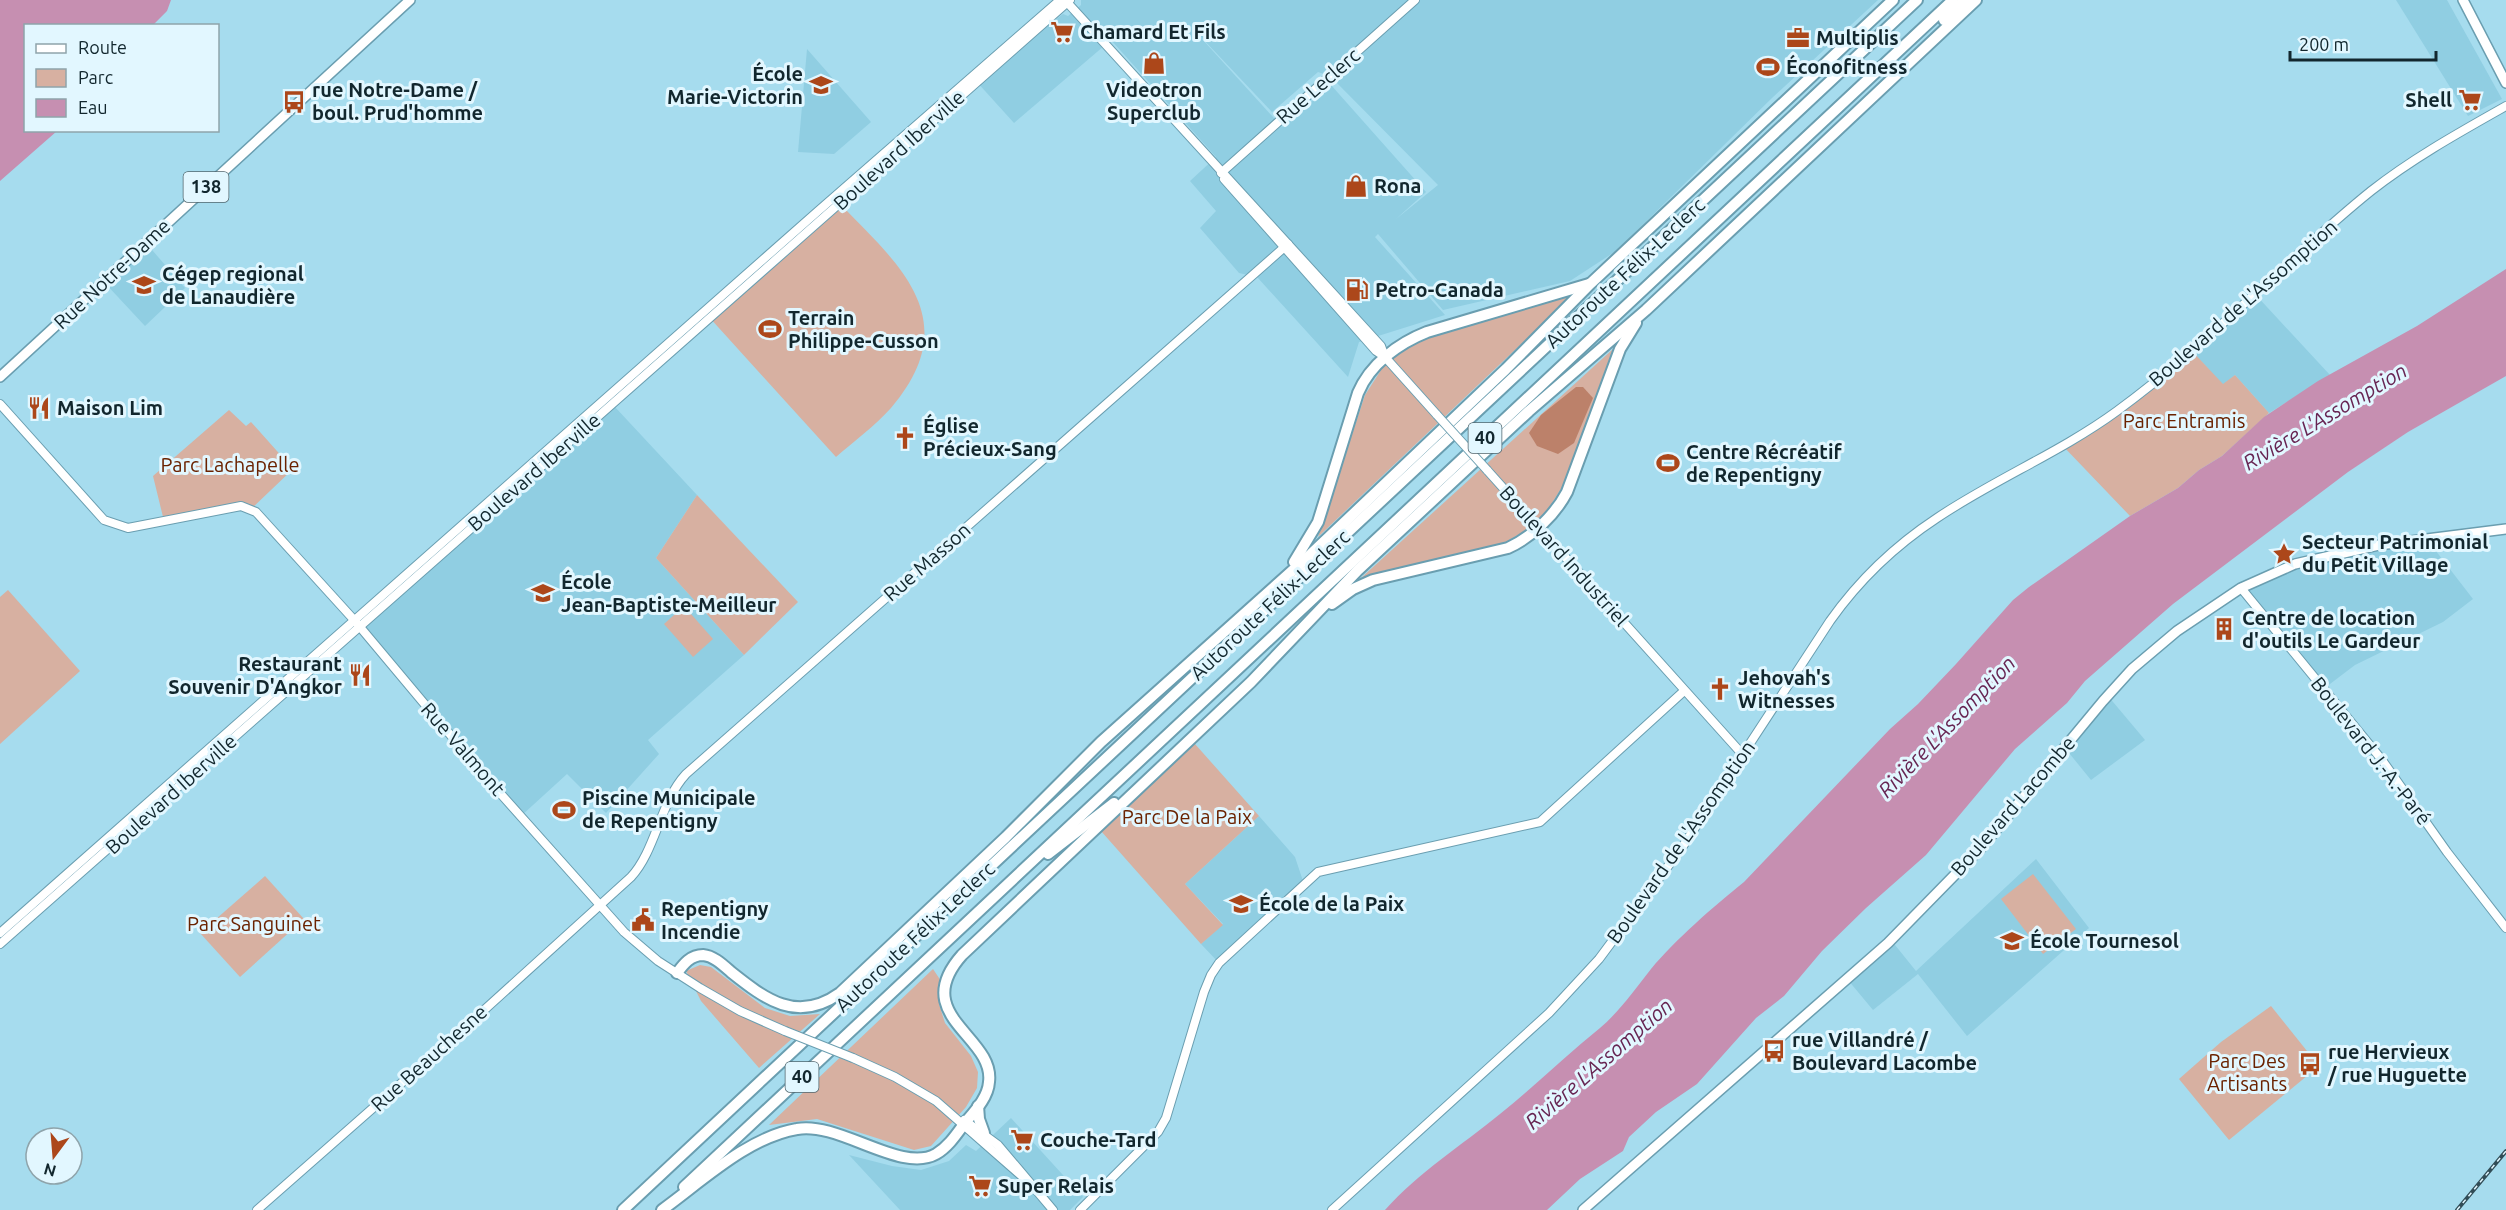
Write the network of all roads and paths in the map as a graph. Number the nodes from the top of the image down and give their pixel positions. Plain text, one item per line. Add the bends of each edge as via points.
1 (410, 0) edge
2 (1415, 0) edge
3 (1893, 0) edge
4 (1901, 0) edge
5 (1917, 0) edge
6 (1953, 0) edge
7 (1965, 0) edge
8 (1976, 0) edge
9 (2463, 0) edge
10 (1065, 1) edge
11 (1855, 36) junction
12 (2506, 83) edge
13 (1868, 102) junction
14 (2506, 106) edge
15 (1221, 173) junction
16 (1286, 246) junction
17 (1590, 284) junction
18 (1646, 310) junction
19 (1385, 357) junction
20 (0, 377) edge
21 (0, 404) edge
22 (1538, 527) junction
23 (2506, 529) edge
24 (1277, 583) junction
25 (2241, 588) junction
26 (1315, 617) junction
27 (357, 624) junction
28 (1684, 692) junction
29 (1154, 695) junction
30 (1743, 755) junction
31 (1150, 776) junction
32 (1022, 837) junction
33 (1016, 876) junction
34 (600, 906) junction
35 (2502, 918) edge
36 (2506, 928) edge
37 (0, 933) edge
38 (0, 944) edge
39 (677, 974) junction
40 (978, 1106) junction
41 (962, 1121) junction
42 (984, 1133) junction
43 (1024, 1178) junction
44 (257, 1210) edge
45 (623, 1210) edge
46 (661, 1210) edge
47 (1053, 1210) edge
48 (1080, 1210) edge
49 (1332, 1210) edge
50 (1583, 1210) edge

1 - 20 main road, Rue Notre-Dame / 138
2 - 15 street, Rue Leclerc
3 - 11 highway
4 - 11 highway
5 - 32 highway, Autoroute Félix-Leclerc / 40
6 - 33 highway, Autoroute Félix-Leclerc / 40
7 - 13 highway
8 - 13 highway
9 - 12 main road
10 - 15 street, Boulevard Industriel
10 - 27 street, Boulevard Iberville
11 - 17 highway
13 - 18 highway
14 - 30 street, Boulevard de L'Assomption via 2370,192 2190,353 2118,410 1938,517 1904,542 1848,595
15 - 16 street, Boulevard Industriel via 1232,190
16 - 19 street, Boulevard Industriel via 1381,346
16 - 34 street, Rue Masson via 686,774 673,790 638,867
17 - 19 highway via 1424,333
17 - 24 highway via 1506,369
18 - 22 highway via 1620,349 1565,496
18 - 26 highway via 1529,411 1352,576
19 - 22 street, Boulevard Industriel, bridge
19 - 24 highway via 1358,393 1314,532
21 - 27 street, Rue Valmont via 104,520 128,528 246,507 263,519
22 - 26 highway via 1504,550 1366,583
22 - 28 street, Boulevard Industriel
23 - 25 main road, Boulevard Lacombe via 2342,552 2295,564
24 - 29 highway
25 - 35 street, Boulevard J.-A.-Paré via 2382,760 2446,852
25 - 50 main road, Boulevard Lacombe via 2153,650 2103,701 1982,847 1888,943
26 - 31 highway
27 - 34 street, Rue Valmont
27 - 37 street, Boulevard Iberville
27 - 38 street, Boulevard Iberville
28 - 30 street, Boulevard Industriel
28 - 48 street via 1540,822 1318,872 1219,963 1204,992 1166,1118 1158,1132
29 - 32 highway
29 - 39 highway via 836,996 809,1006 777,1003 705,956 689,959
30 - 49 street, Boulevard de L'Assomption via 1670,865 1599,959 1548,1012
31 - 33 highway
31 - 40 highway via 968,949 952,969 946,989 948,1010 984,1056 989,1069 988,1087
32 - 45 highway, Autoroute Félix-Leclerc / 40
33 - 46 highway, Autoroute Félix-Leclerc / 40
34 - 39 street, Rue Valmont via 642,948
34 - 44 street, Rue Beauchesne
35 - 36 street, Boulevard J.-A.-Paré
39 - 41 street, Rue Valmont, bridge via 727,1004 905,1082
40 - 41 highway
40 - 42 highway
41 - 42 street, Rue Valmont
41 - 43 street, Rue Valmont
41 - 46 highway via 940,1151 915,1159 824,1130 787,1131 744,1151
42 - 43 street, Rue Valmont via 1006,1153
43 - 47 street, Rue Valmont

